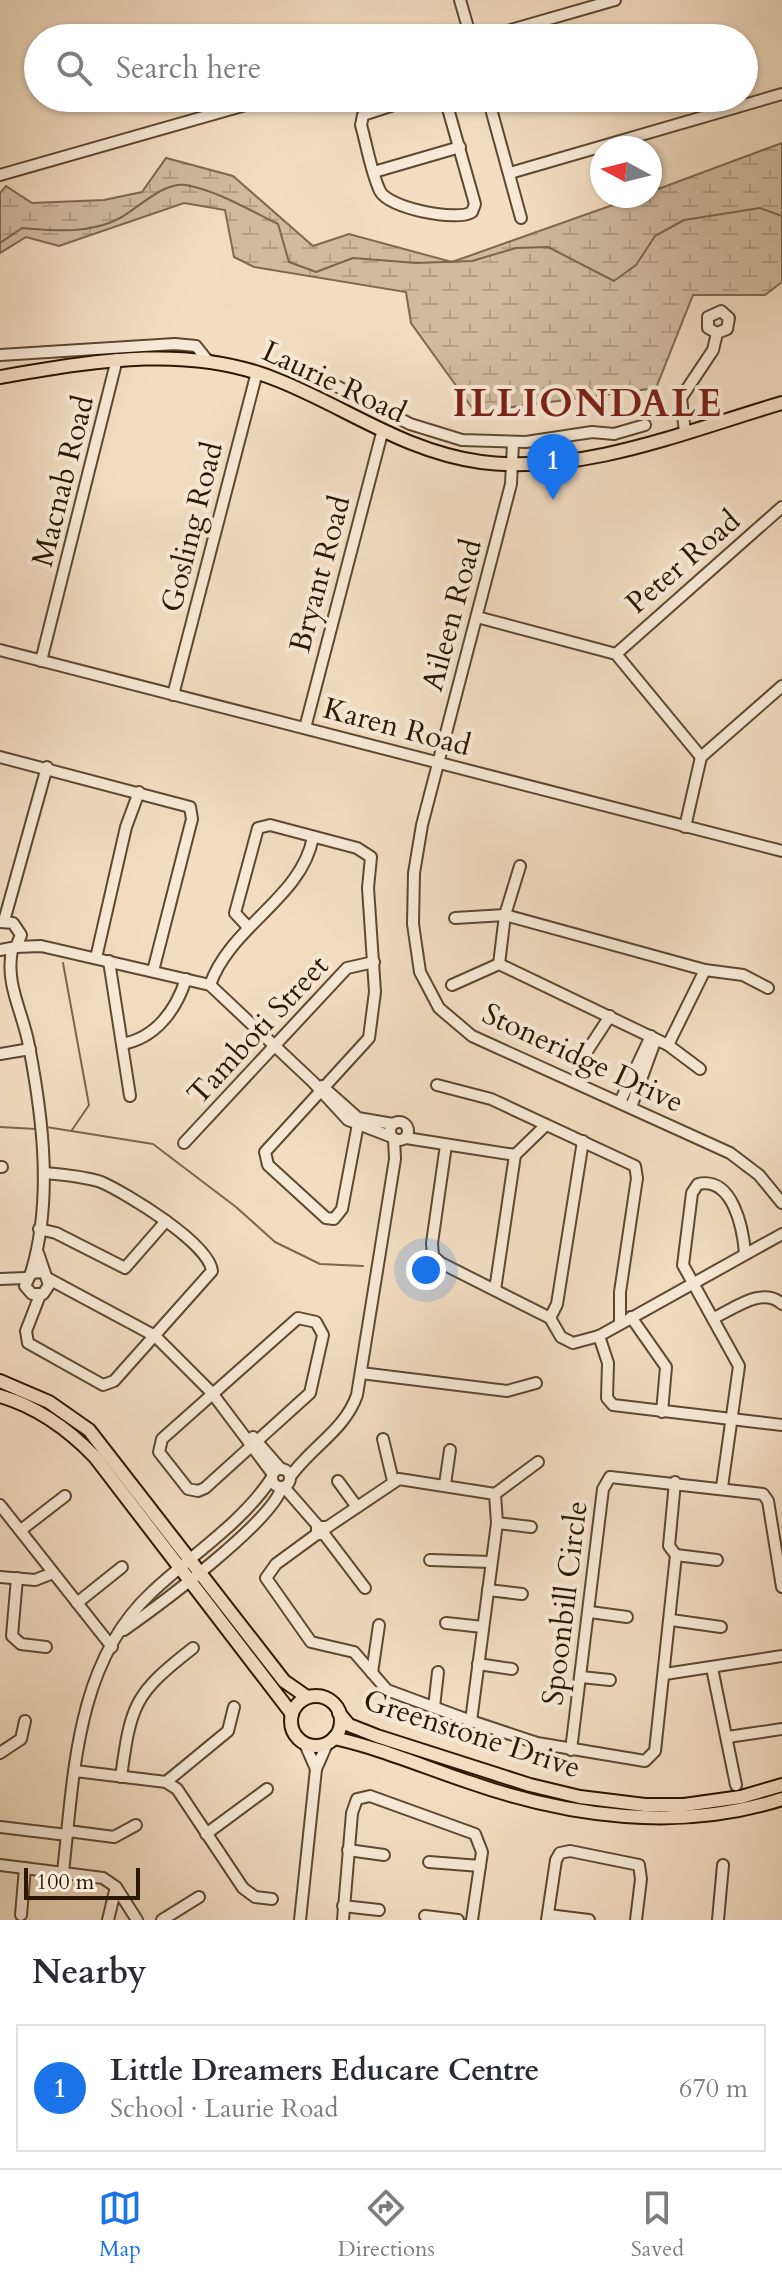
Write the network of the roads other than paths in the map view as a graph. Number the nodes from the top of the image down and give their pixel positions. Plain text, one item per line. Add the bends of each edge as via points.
1 (460, 0) edge
2 (615, 0) edge
3 (467, 24) edge
4 (532, 24) edge
5 (782, 94) edge
6 (758, 101) edge
7 (221, 112) edge
8 (367, 112) edge
9 (449, 112) edge
10 (492, 112) edge
11 (720, 112) edge
12 (460, 147) junction
13 (374, 172) junction
14 (510, 173) junction
15 (0, 175) edge
16 (521, 218) dead end
17 (717, 333) dead end
18 (49, 351) junction
19 (0, 355) edge
20 (117, 359) junction
21 (208, 361) junction
22 (51, 368) junction
23 (257, 372) junction
24 (315, 375) dead end
25 (0, 377) edge
26 (782, 403) edge
27 (645, 425) dead end
28 (685, 432) junction
29 (382, 433) junction
30 (513, 443) junction
31 (514, 464) junction
32 (782, 507) edge
33 (477, 617) junction
34 (0, 650) edge
35 (616, 654) junction
36 (41, 661) junction
37 (782, 686) edge
38 (173, 695) junction
39 (305, 728) junction
40 (0, 757) edge
41 (701, 757) junction
42 (439, 763) junction
43 (47, 767) junction
44 (139, 792) junction
45 (422, 825) joint
46 (685, 827) junction
47 (313, 837) junction
48 (782, 851) edge
49 (520, 866) dead end
50 (505, 915) junction
51 (455, 918) dead end
52 (6, 922) edge
53 (248, 927) junction
54 (21, 935) junction
55 (41, 946) junction
56 (7, 950) edge
57 (96, 958) junction
58 (109, 961) junction
59 (374, 962) junction
60 (499, 964) junction
61 (705, 970) junction
62 (153, 971) junction
63 (186, 979) junction
64 (210, 985) junction
65 (452, 985) dead end
66 (768, 988) dead end
67 (610, 1016) junction
68 (654, 1038) junction
69 (122, 1044) junction
70 (668, 1045) junction
71 (276, 1046) junction
72 (30, 1049) junction
73 (0, 1054) edge
74 (578, 1065) dead end
75 (700, 1069) dead end
76 (437, 1085) dead end
77 (322, 1090) junction
78 (130, 1096) dead end
79 (625, 1104) junction
80 (358, 1122) junction
81 (393, 1124) junction
82 (546, 1125) junction
83 (400, 1137) junction
84 (583, 1141) junction
85 (184, 1143) dead end
86 (446, 1145) junction
87 (515, 1155) junction
88 (45, 1173) junction
89 (782, 1203) edge
90 (166, 1221) junction
91 (39, 1229) junction
92 (782, 1234) edge
93 (749, 1251) junction
94 (2, 1280) edge
95 (691, 1282) junction
96 (36, 1283) junction
97 (495, 1290) junction
98 (782, 1304) edge
99 (631, 1317) junction
100 (550, 1318) junction
101 (714, 1318) junction
102 (620, 1323) junction
103 (155, 1336) junction
104 (599, 1336) junction
105 (361, 1373) junction
106 (0, 1381) edge
107 (536, 1383) dead end
108 (212, 1393) junction
109 (0, 1396) edge
110 (662, 1412) junction
111 (731, 1421) junction
112 (782, 1425) edge
113 (383, 1439) dead end
114 (255, 1444) junction
115 (450, 1450) dead end
116 (538, 1462) dead end
117 (282, 1477) junction
118 (338, 1481) dead end
119 (393, 1481) junction
120 (675, 1482) junction
121 (445, 1484) junction
122 (722, 1487) junction
123 (495, 1494) junction
124 (65, 1496) dead end
125 (299, 1504) junction
126 (0, 1505) edge
127 (270, 1506) junction
128 (357, 1507) junction
129 (497, 1523) junction
130 (531, 1527) dead end
131 (21, 1530) junction
132 (321, 1531) junction
133 (778, 1537) edge
134 (676, 1555) junction
135 (191, 1559) junction
136 (430, 1560) dead end
137 (717, 1560) dead end
138 (491, 1562) junction
139 (122, 1567) dead end
140 (180, 1568) junction
141 (53, 1573) junction
142 (194, 1576) junction
143 (0, 1577) edge
144 (17, 1578) junction
145 (782, 1587) edge
146 (365, 1588) dead end
147 (488, 1590) junction
148 (522, 1594) dead end
149 (77, 1603) junction
150 (590, 1612) junction
151 (627, 1617) dead end
152 (671, 1620) junction
153 (446, 1623) dead end
154 (379, 1625) dead end
155 (483, 1627) junction
156 (721, 1627) dead end
157 (119, 1633) junction
158 (46, 1647) dead end
159 (112, 1647) junction
160 (193, 1648) dead end
161 (782, 1656) edge
162 (478, 1664) junction
163 (712, 1668) junction
164 (512, 1669) dead end
165 (438, 1672) dead end
166 (372, 1673) junction
167 (665, 1674) junction
168 (581, 1677) junction
169 (610, 1680) dead end
170 (307, 1697) junction
171 (234, 1707) dead end
172 (434, 1707) junction
173 (339, 1713) junction
174 (292, 1714) junction
175 (25, 1721) dead end
176 (471, 1721) junction
177 (782, 1729) edge
178 (728, 1737) junction
179 (331, 1741) junction
180 (305, 1744) junction
181 (571, 1750) junction
182 (0, 1753) edge
183 (316, 1769) junction
184 (75, 1771) junction
185 (121, 1777) junction
186 (166, 1782) junction
187 (736, 1785) dead end
188 (782, 1785) edge
189 (267, 1789) dead end
190 (782, 1799) edge
191 (136, 1825) dead end
192 (0, 1827) edge
193 (67, 1833) junction
194 (206, 1834) junction
195 (348, 1850) junction
196 (384, 1855) dead end
197 (429, 1862) dead end
198 (0, 1865) edge
199 (723, 1865) dead end
200 (480, 1866) junction
201 (25, 1868) junction
202 (63, 1872) junction
203 (116, 1887) junction
204 (199, 1897) dead end
205 (272, 1899) dead end
206 (343, 1906) junction
207 (379, 1910) dead end
208 (21, 1915) dead end
209 (425, 1916) dead end
210 (548, 1918) edge
211 (108, 1920) edge
212 (137, 1920) edge
213 (162, 1920) edge
214 (300, 1920) edge
215 (343, 1920) edge
216 (458, 1920) edge
217 (472, 1920) edge
218 (589, 1920) edge
219 (636, 1920) edge
220 (718, 1920) edge

1 - 3 street
2 - 4 street
5 - 6 street
7 - 15 street
8 - 13 street via 361,120
9 - 12 street
10 - 14 street
11 - 14 street
12 - 13 street
12 - 13 street via 475,204 465,217 441,216 389,199 380,192
14 - 16 street
17 - 28 street via 713,350 681,398
18 - 19 street
18 - 21 street via 175,344 196,346
18 - 22 street
20 - 21 main road, Laurie Road
20 - 22 main road, Laurie Road
20 - 36 street, Macnab Road
21 - 23 main road, Laurie Road
22 - 25 main road, Laurie Road
23 - 29 main road, Laurie Road
23 - 38 street, Gosling Road
24 - 30 street via 422,430 462,440
26 - 28 main road, Laurie Road
27 - 30 street via 614,434
28 - 31 main road, Laurie Road via 583,459
29 - 31 main road, Laurie Road via 434,453
29 - 39 street, Bryant Road
30 - 31 street, Aileen Road
31 - 33 street, Aileen Road
32 - 35 street, Peter Road
33 - 35 street
33 - 42 street, Aileen Road
34 - 36 street, Karen Road
35 - 41 street
36 - 38 street, Karen Road
37 - 41 street
38 - 39 street, Karen Road
39 - 42 street, Karen Road
40 - 43 street
41 - 46 street
42 - 45 street, Aileen Road
42 - 46 street, Karen Road
43 - 44 street
43 - 52 street
44 - 57 street
44 - 62 street via 183,803 192,812
45 - 79 street, Stoneridge Drive via 412,898 415,946 420,972 439,1008 472,1036
46 - 48 street, Karen Road
47 - 53 street via 304,869
47 - 53 street via 270,825 258,828 235,913
47 - 59 street via 364,850 371,857
49 - 50 street
50 - 51 street
50 - 60 street
50 - 61 street
52 - 54 street
53 - 64 street via 222,956
54 - 55 street
54 - 56 street
55 - 56 street
55 - 57 street
56 - 72 street
57 - 58 street
58 - 62 street
58 - 69 street
59 - 71 street, Tamboti Street via 347,968
59 - 77 street via 369,1038
60 - 65 street
60 - 67 street
61 - 66 street via 743,975
61 - 70 street
62 - 63 street
63 - 64 street
63 - 69 street via 168,1015 147,1036
64 - 71 street
67 - 68 street
67 - 74 street
68 - 70 street
68 - 79 street
69 - 78 street
70 - 75 street
71 - 77 street
71 - 85 street, Tamboti Street
72 - 73 street
72 - 88 street
76 - 82 street via 491,1099
77 - 80 street
77 - 80 street via 265,1156 268,1165 326,1218 334,1219 342,1209
79 - 89 street, Stoneridge Drive via 737,1157
80 - 81 street
80 - 83 street
81 - 83 street
81 - 83 street via 402,1122
82 - 84 street
82 - 87 street
83 - 86 street
83 - 105 street
84 - 100 street via 557,1304
84 - 102 street via 629,1162 637,1172
86 - 87 street
86 - 97 street via 433,1256
87 - 97 street
88 - 90 street via 100,1182
88 - 91 street
90 - 91 street via 125,1268
90 - 103 street via 208,1258 212,1271
91 - 96 street
92 - 93 street
93 - 95 street
93 - 95 street via 734,1204 709,1184 698,1184 692,1193 682,1262
94 - 96 street
95 - 99 street
95 - 101 street
96 - 103 street via 69,1292
96 - 103 street via 28,1343 97,1384 114,1381
97 - 100 street
98 - 101 street via 762,1296
99 - 102 street
99 - 110 street via 665,1364
100 - 104 street via 569,1342
101 - 111 street via 739,1366
102 - 104 street
103 - 108 street
104 - 110 street via 608,1358 610,1402
105 - 107 street via 507,1391
105 - 117 street via 352,1411
106 - 135 main road via 49,1402 89,1430
108 - 114 street
108 - 114 street via 162,1439 159,1452 188,1489 198,1491
108 - 114 street via 293,1320 316,1322 323,1335 314,1386
109 - 140 main road via 75,1436
110 - 111 street
111 - 112 street
111 - 122 street
113 - 119 street
114 - 117 street
115 - 121 street
116 - 123 street
117 - 125 street
117 - 127 street
117 - 135 street
118 - 128 street
119 - 121 street
119 - 128 street
120 - 122 street, Spoonbill Circle
120 - 134 street via 667,1538
120 - 150 street, Spoonbill Circle via 616,1476 606,1481
121 - 123 street
122 - 133 street, Spoonbill Circle via 765,1496
123 - 129 street
124 - 131 street
125 - 127 street
125 - 132 street
126 - 131 street
127 - 142 street
128 - 132 street
129 - 130 street
129 - 138 street
131 - 141 street
132 - 146 street
132 - 166 street via 271,1569 267,1584 311,1642 354,1652
133 - 145 street, Spoonbill Circle
134 - 137 street
134 - 152 street
135 - 140 street
135 - 142 main road
136 - 138 street
138 - 147 street
139 - 149 street
140 - 142 main road
140 - 157 street via 130,1615
141 - 144 street via 40,1580
141 - 149 street
142 - 157 street
142 - 170 main road via 290,1688
142 - 174 main road
143 - 144 street
144 - 158 street via 12,1636 21,1644
147 - 148 street
147 - 155 street
149 - 159 street
150 - 151 street
150 - 168 street, Spoonbill Circle
152 - 156 street
152 - 167 street
153 - 155 street
154 - 166 street
155 - 162 street
157 - 159 street
159 - 184 street via 84,1709
160 - 185 street via 142,1693 130,1719
161 - 163 street
162 - 164 street
162 - 176 street
163 - 167 street
163 - 178 street
165 - 172 street
166 - 172 street via 393,1694
167 - 181 street, Spoonbill Circle via 651,1759
168 - 169 street
168 - 181 street, Spoonbill Circle
170 - 173 main road via 330,1700
170 - 174 main road
171 - 186 street via 228,1731
172 - 176 street
173 - 179 main road via 340,1727
173 - 188 main road, Greenstone Drive via 349,1725 418,1750 598,1800 684,1805
174 - 180 main road via 294,1734
175 - 182 street via 17,1744
176 - 181 street
177 - 178 street
178 - 187 street
179 - 180 main road
179 - 183 street
179 - 190 main road, Greenstone Drive via 486,1788 613,1815 688,1817
180 - 183 street
183 - 214 street
184 - 185 street
184 - 193 street
185 - 186 street
186 - 194 street via 183,1797
189 - 194 street
191 - 193 street via 114,1837
192 - 193 street
193 - 202 street
194 - 205 street via 248,1893
195 - 196 street
195 - 200 street via 354,1804 370,1796 468,1829 480,1841
195 - 206 street
197 - 200 street
198 - 201 street
199 - 220 street
200 - 217 street
201 - 202 street
201 - 208 street
202 - 203 street via 103,1878
203 - 211 street
203 - 212 street
204 - 213 street
206 - 207 street
206 - 215 street
209 - 216 street
210 - 218 street
210 - 219 street via 560,1853 639,1865

